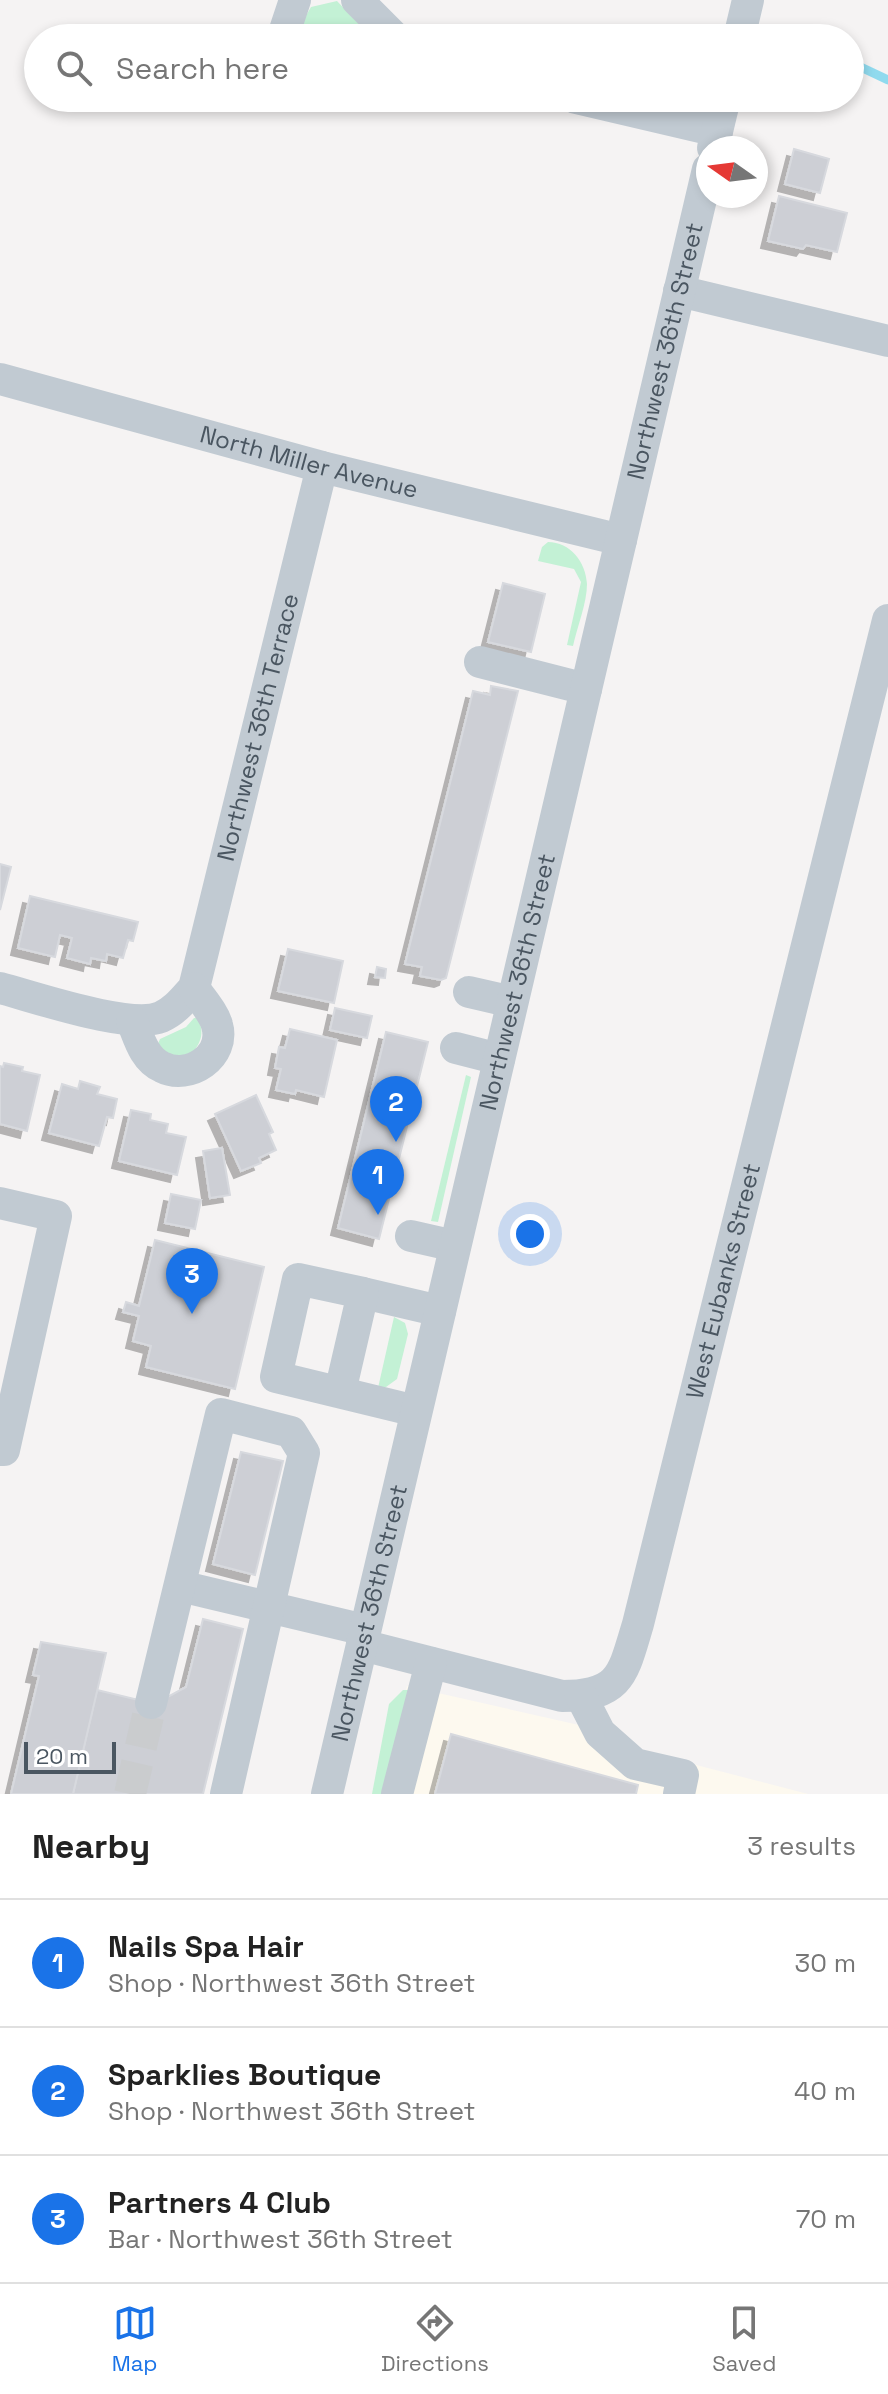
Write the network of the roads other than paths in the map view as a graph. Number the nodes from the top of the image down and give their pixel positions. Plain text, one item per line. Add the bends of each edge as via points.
1 (295, 0) edge
2 (357, 0) edge
3 (748, 0) edge
4 (287, 24) edge
5 (381, 24) edge
6 (742, 24) edge
7 (622, 112) edge
8 (722, 112) edge
9 (702, 136) edge
10 (716, 136) edge
11 (699, 208) edge
12 (679, 291) junction
13 (888, 341) edge
14 (0, 379) edge
15 (322, 467) junction
16 (621, 540) junction
17 (888, 620) edge
18 (480, 662) dead end
19 (586, 689) junction
20 (0, 988) edge
21 (194, 988) junction
22 (469, 992) dead end
23 (512, 1002) junction
24 (132, 1021) junction
25 (456, 1048) dead end
26 (499, 1059) junction
27 (0, 1203) edge
28 (411, 1236) dead end
29 (455, 1246) junction
30 (363, 1293) junction
31 (440, 1311) junction
32 (340, 1392) junction
33 (416, 1411) junction
34 (0, 1450) edge
35 (180, 1586) junction
36 (269, 1608) junction
37 (363, 1637) junction
38 (431, 1663) junction
39 (581, 1696) junction
40 (151, 1703) tunnel mouth
41 (226, 1794) edge
42 (327, 1794) edge
43 (397, 1794) edge
44 (679, 1794) edge

1 - 4 street
2 - 5 street
3 - 6 street
7 - 9 street
8 - 10 street
11 - 12 street, Northwest 36th Street
12 - 13 street
12 - 16 street, Northwest 36th Street
14 - 15 street, North Miller Avenue
15 - 16 street, North Miller Avenue
15 - 21 street, Northwest 36th Terrace
16 - 19 street, Northwest 36th Street
17 - 39 street, West Eubanks Street via 638,1624 617,1681
18 - 19 street
19 - 23 street, Northwest 36th Street
20 - 24 street
21 - 24 street via 159,1017
21 - 24 street via 217,1024 217,1043 197,1068 177,1072 160,1067 144,1051
22 - 23 street
23 - 26 street, Northwest 36th Street
25 - 26 street
26 - 29 street, Northwest 36th Street
27 - 34 street via 56,1216
28 - 29 street
29 - 31 street, Northwest 36th Street
30 - 31 street
30 - 32 street
30 - 32 street via 298,1279 276,1377
31 - 33 street, Northwest 36th Street
32 - 33 street
33 - 37 street, Northwest 36th Street
35 - 36 street, West Eubanks Street
35 - 36 street via 221,1414 291,1432 304,1453
35 - 40 street
36 - 37 street, West Eubanks Street
36 - 41 street
37 - 38 street, West Eubanks Street
37 - 42 street, Northwest 36th Street
38 - 39 street, West Eubanks Street via 562,1696
38 - 43 street
39 - 44 street via 600,1733 635,1764 683,1775

